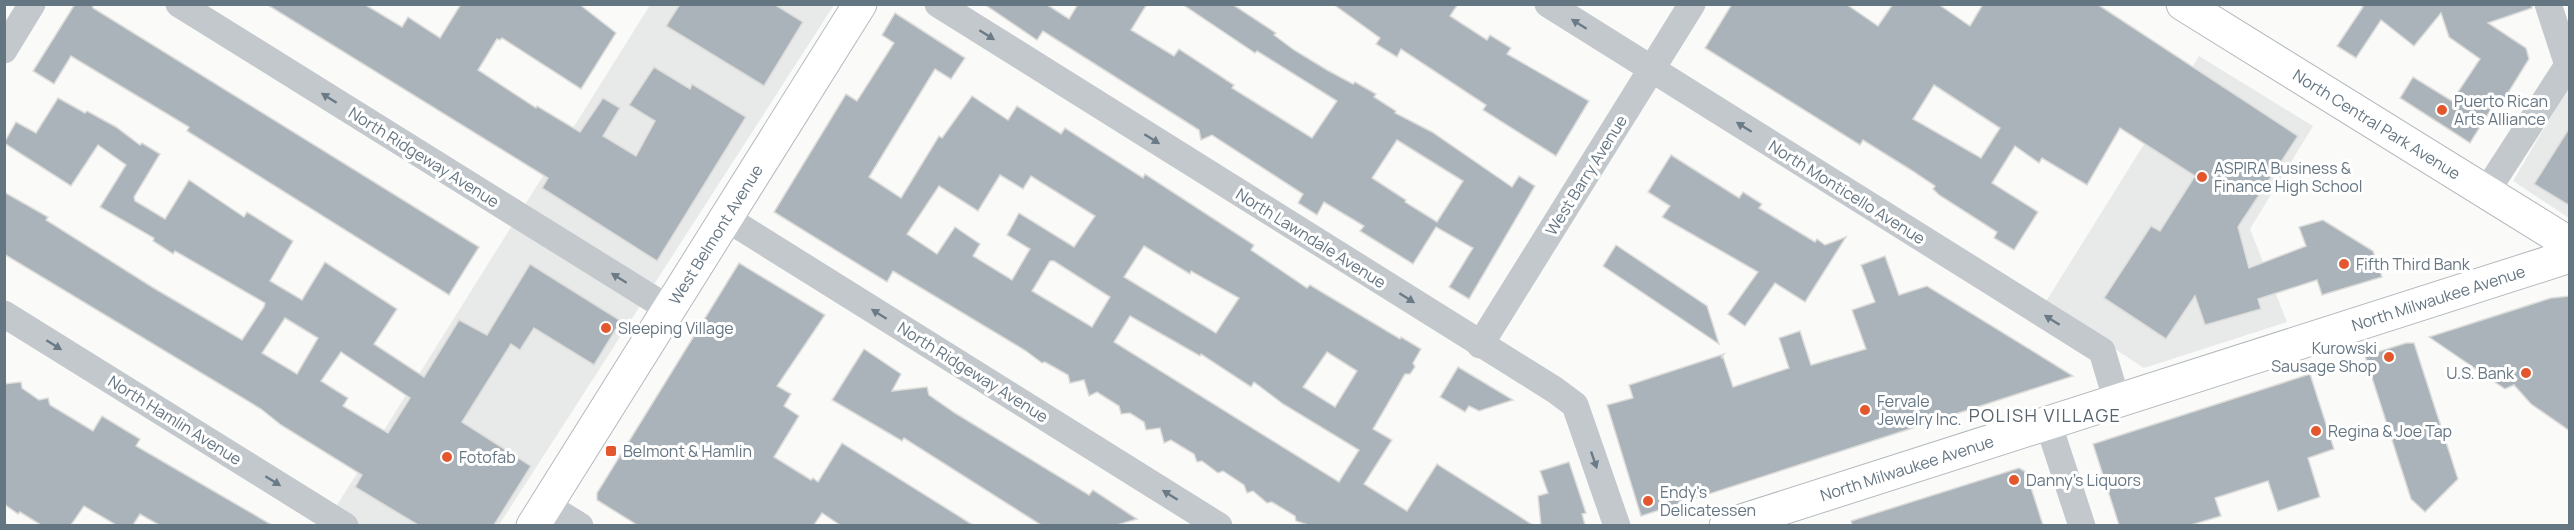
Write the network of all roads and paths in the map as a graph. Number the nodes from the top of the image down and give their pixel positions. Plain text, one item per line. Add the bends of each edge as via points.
1 (32, 4) edge
2 (179, 4) edge
3 (938, 4) edge
4 (1548, 4) edge
5 (1692, 4) edge
6 (2183, 4) edge
7 (2548, 4) edge
8 (855, 6) edge
9 (4, 50) edge
10 (1652, 69) junction
11 (2486, 192) junction
12 (726, 218) junction
13 (2570, 244) edge
14 (2570, 256) edge
15 (669, 309) junction
16 (4, 314) edge
17 (1480, 345) junction
18 (2117, 401) junction
19 (2048, 423) junction
20 (540, 515) edge
21 (1734, 524) edge
22 (345, 525) edge
23 (580, 525) edge
24 (1219, 525) edge
25 (1617, 525) edge
26 (2082, 525) edge

1 - 9 street
15 -> 2 street, North Ridgeway Avenue
3 -> 17 street, North Lawndale Avenue
10 -> 4 street, North Monticello Avenue
5 - 10 street, West Barry Avenue
6 - 11 main road, North Central Park Avenue
7 - 11 street via 2568,65
8 - 12 main road, West Belmont Avenue
10 - 17 street, West Barry Avenue
18 -> 10 street, North Monticello Avenue via 2102,351
11 - 13 main road, North Central Park Avenue
12 - 15 main road, West Belmont Avenue
24 -> 12 street, North Ridgeway Avenue
14 - 18 main road, North Milwaukee Avenue
15 - 20 main road, West Belmont Avenue
16 -> 22 street, North Hamlin Avenue
17 -> 25 street, North Lawndale Avenue via 1575,405
18 - 19 main road, North Milwaukee Avenue
19 - 21 main road, North Milwaukee Avenue
19 - 26 street
20 - 23 street

